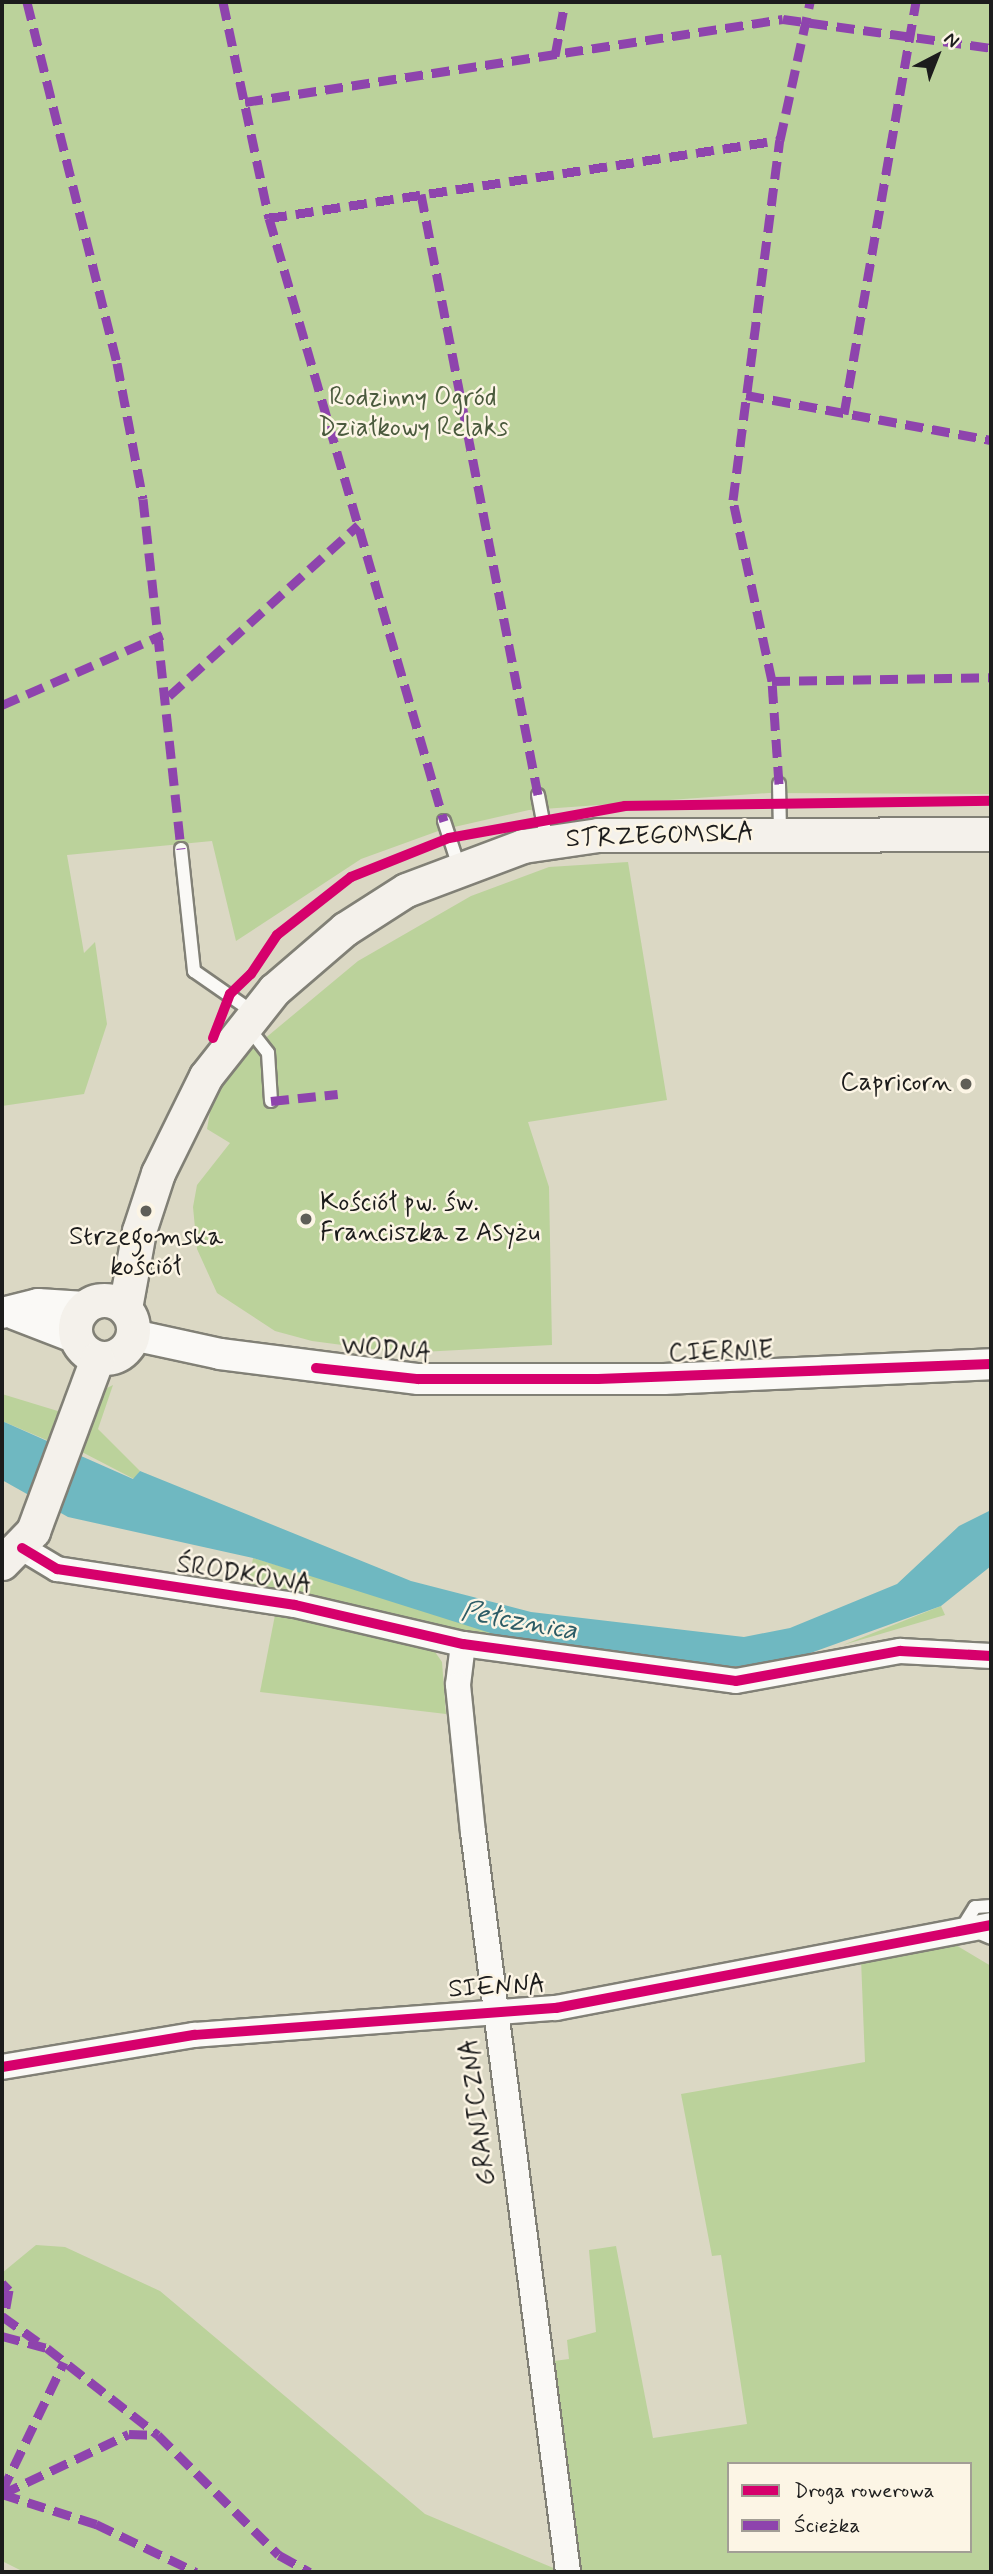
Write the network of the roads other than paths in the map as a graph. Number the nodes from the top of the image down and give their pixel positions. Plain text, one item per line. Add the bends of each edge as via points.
1 (779, 784) dead end
2 (538, 795) dead end
3 (444, 821) dead end
4 (780, 833) junction
5 (991, 834) edge
6 (547, 842) junction
7 (181, 849) dead end
8 (459, 867) junction
9 (248, 1018) junction
10 (271, 1101) dead end
11 (6, 1313) edge
12 (102, 1324) junction
13 (991, 1364) edge
14 (452, 1380) joint
15 (12, 1555) edge
16 (463, 1644) junction
17 (991, 1656) edge
18 (991, 1906) edge
19 (991, 1925) edge
20 (967, 1931) junction
21 (991, 1938) edge
22 (496, 2010) junction
23 (2, 2067) edge
24 (568, 2572) edge

1 - 4 lane
2 - 6 lane
3 - 8 lane
4 - 5 main road, STRZEGOMSKA
4 - 6 main road, STRZEGOMSKA via 638,832
6 - 8 main road, STRZEGOMSKA
7 - 9 lane via 194,971
8 - 9 main road, STRZEGOMSKA via 406,890 345,929
9 - 10 lane via 268,1053
9 - 12 main road, STRZEGOMSKA via 188,1106
11 - 12 street, WODNA
12 - 14 street, WODNA via 274,1362
12 - 15 main road, STRZEGOMSKA via 41,1513
13 - 14 street, CIERNIE via 664,1379
15 - 16 street, ŚRODKOWA via 57,1569 295,1605
16 - 17 street via 736,1681 901,1651
16 - 22 street, GRANICZNA via 458,1685
18 - 20 lane via 966,1917
19 - 20 street, SIENNA
20 - 21 lane
20 - 22 street, SIENNA via 556,2008
22 - 23 street, SIENNA via 194,2035
22 - 24 street, GRANICZNA

